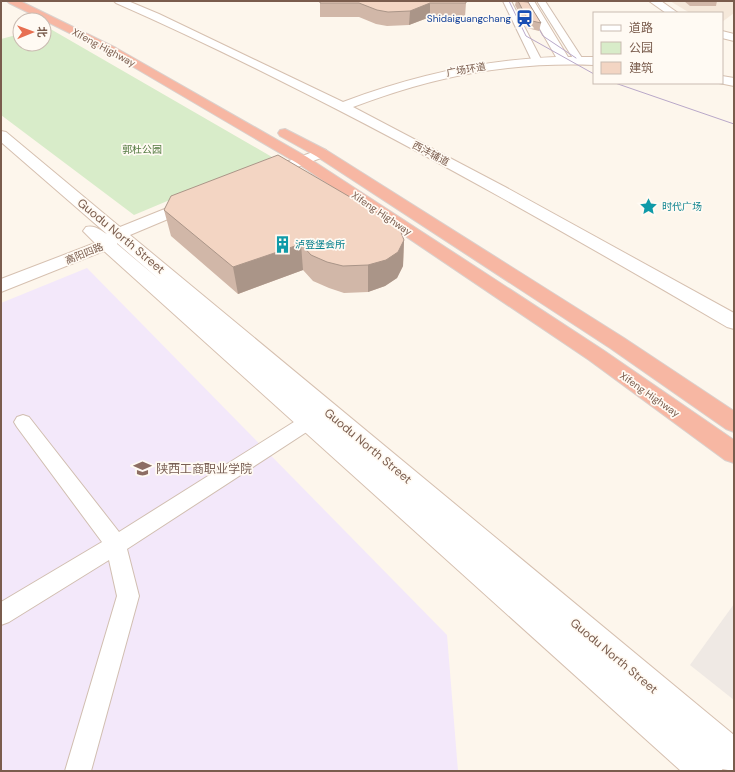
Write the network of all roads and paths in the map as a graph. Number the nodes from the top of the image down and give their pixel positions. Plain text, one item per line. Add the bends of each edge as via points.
1 (12, 1) edge
2 (34, 1) edge
3 (119, 1) edge
4 (136, 1) edge
5 (507, 1) edge
6 (519, 1) edge
7 (529, 1) edge
8 (541, 1) edge
9 (654, 1) edge
10 (671, 12) edge
11 (723, 34) edge
12 (734, 38) edge
13 (558, 60) junction
14 (537, 61) junction
15 (579, 61) junction
16 (593, 61) edge
17 (723, 80) edge
18 (734, 82) edge
19 (349, 103) junction
20 (1, 135) edge
21 (1, 151) edge
22 (321, 153) junction
23 (302, 160) junction
24 (250, 180) edge
25 (206, 198) edge
26 (112, 239) junction
27 (1, 286) edge
28 (734, 307) edge
29 (734, 322) edge
30 (317, 416) junction
31 (23, 422) dead end
32 (734, 423) edge
33 (734, 453) edge
34 (116, 545) junction
35 (1, 614) edge
36 (734, 758) edge
37 (78, 771) edge
38 (706, 771) edge

1 - 23 highway, Xifeng Highway via 112,50
2 - 22 highway, Xifeng Highway via 160,63
3 - 19 street, 西沣辅道
4 - 19 street, 西沣辅道 via 189,24
5 - 14 street
6 - 13 street
7 - 13 street
8 - 15 street
9 - 10 street
11 - 12 street
13 - 14 street, 广场环道
13 - 15 street, 广场环道
14 - 19 street, 广场环道 via 479,66 444,73
15 - 16 street, 广场环道
17 - 18 street
19 - 28 street, 西沣辅道 via 622,245
19 - 29 street, 西沣辅道
20 - 26 street, Guodu North Street
21 - 26 street, Guodu North Street
22 - 23 street
22 - 32 highway, Xifeng Highway via 617,343
23 - 24 street
23 - 33 highway, Xifeng Highway via 596,355
25 - 26 street, 高阳四路
26 - 27 street, 高阳四路
26 - 30 street, Guodu North Street
30 - 34 street
30 - 36 street, Guodu North Street
30 - 38 street, Guodu North Street
31 - 34 street
34 - 35 street
34 - 37 street via 128,596

